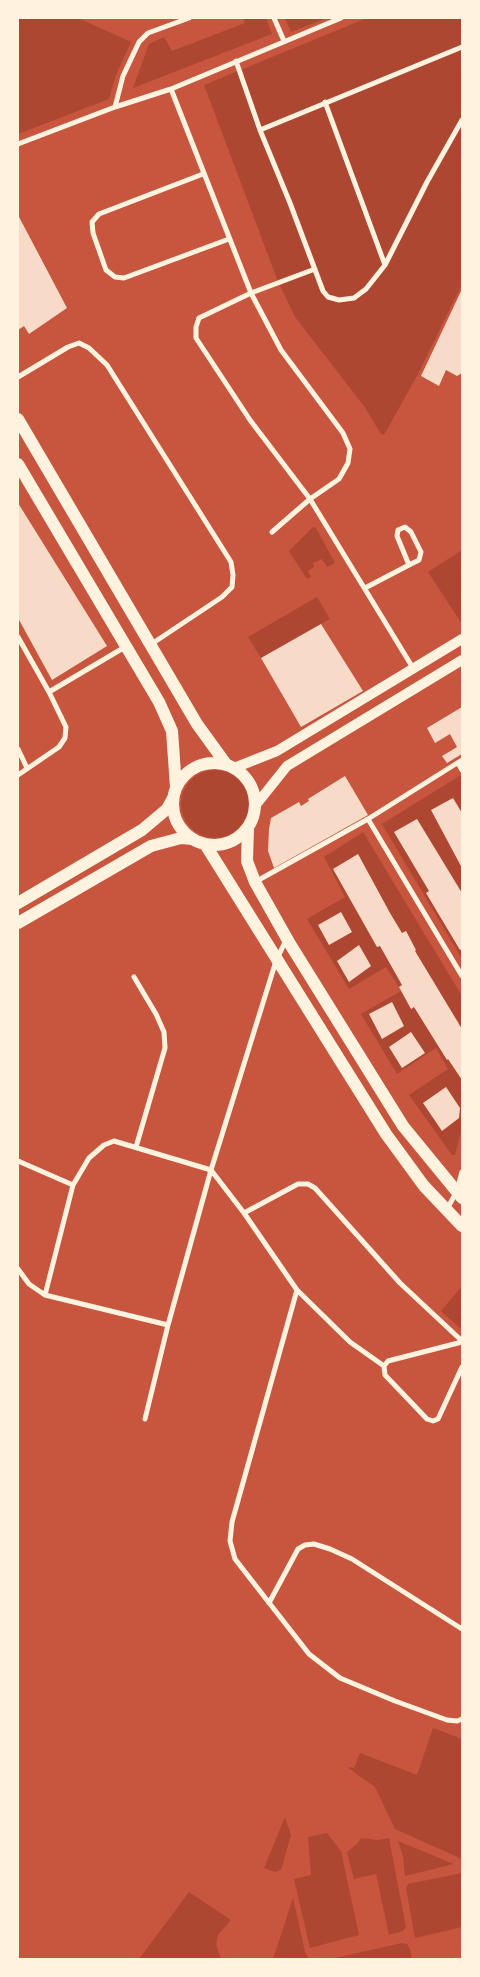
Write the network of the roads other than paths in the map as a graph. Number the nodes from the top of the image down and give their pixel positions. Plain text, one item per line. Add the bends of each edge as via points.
1 (189, 18) edge
2 (274, 18) edge
3 (341, 18) edge
4 (284, 41) junction
5 (462, 47) edge
6 (236, 61) junction
7 (171, 88) junction
8 (325, 102) junction
9 (115, 107) junction
10 (462, 120) edge
11 (260, 130) junction
12 (18, 144) edge
13 (203, 174) junction
14 (229, 239) junction
15 (385, 265) junction
16 (315, 269) junction
17 (250, 293) junction
18 (18, 376) edge
19 (18, 419) edge
20 (18, 464) edge
21 (310, 499) junction
22 (272, 532) dead end
23 (410, 565) junction
24 (365, 588) junction
25 (18, 637) edge
26 (462, 639) edge
27 (150, 645) junction
28 (125, 646) junction
29 (462, 660) edge
30 (413, 668) junction
31 (49, 692) junction
32 (18, 749) edge
33 (460, 761) edge
34 (230, 766) junction
35 (27, 768) junction
36 (462, 770) edge
37 (18, 775) edge
38 (175, 793) junction
39 (255, 806) junction
40 (368, 819) junction
41 (248, 827) junction
42 (193, 839) junction
43 (206, 844) junction
44 (255, 882) junction
45 (18, 903) edge
46 (18, 923) edge
47 (287, 939) junction
48 (276, 961) junction
49 (462, 976) edge
50 (134, 977) dead end
51 (396, 1115) junction
52 (382, 1128) junction
53 (136, 1147) junction
54 (18, 1161) edge
55 (211, 1170) junction
56 (462, 1172) edge
57 (73, 1185) junction
58 (460, 1194) edge
59 (446, 1210) junction
60 (244, 1213) junction
61 (462, 1226) edge
62 (18, 1269) edge
63 (297, 1290) junction
64 (45, 1295) junction
65 (168, 1325) junction
66 (462, 1341) edge
67 (384, 1366) junction
68 (462, 1367) edge
69 (145, 1419) dead end
70 (268, 1603) junction
71 (462, 1629) edge
72 (462, 1719) edge

1 - 9 street via 148,33 139,42 123,76
2 - 4 street
3 - 4 street
4 - 6 street
5 - 8 street
6 - 7 street
6 - 11 street
7 - 9 street
7 - 13 street
8 - 11 street
8 - 15 street
9 - 12 street
10 - 15 street
11 - 16 street
13 - 14 street
13 - 14 street via 99,214 92,222 93,233 106,270 114,277 124,278
14 - 17 street
15 - 16 street via 366,289 354,298 339,300 328,297 323,291
16 - 17 street
17 - 21 street via 281,350 342,433 350,449 348,463 338,479
17 - 21 street via 199,318 196,338 250,420
18 - 27 street via 68,347 79,343 89,348 107,365 231,562 232,587
19 - 27 main road
20 - 28 main road
21 - 22 street
21 - 24 street
23 - 23 street via 419,560 421,552 405,527 398,530 397,536
23 - 24 street
24 - 30 street
25 - 31 street
26 - 30 main road
27 - 34 main road via 197,724
28 - 31 street
28 - 38 main road via 159,702 172,731
29 - 39 main road via 287,766
30 - 34 main road via 277,750
31 - 35 street via 66,726 65,738 59,747
32 - 35 street
33 - 36 street
33 - 40 street
34 - 38 main road via 200,765 182,778
34 - 39 main road via 248,780
35 - 37 street
38 - 42 main road via 174,812 179,826
38 - 45 main road via 167,809 142,830
39 - 41 main road
40 - 44 street
40 - 49 street
41 - 43 main road via 228,843
41 - 44 main road via 247,861
42 - 43 main road
42 - 46 main road via 167,840 151,846
43 - 48 main road
44 - 47 main road
47 - 48 street
47 - 51 main road
48 - 52 main road
48 - 55 street
50 - 53 street via 164,1032 165,1048
51 - 52 main road
51 - 58 main road
52 - 59 main road via 424,1186
53 - 55 street
53 - 57 street via 114,1141 104,1145 89,1158
54 - 57 street
55 - 60 street
55 - 65 street
56 - 58 street
57 - 64 street
58 - 59 street
59 - 61 main road
60 - 63 street
60 - 66 street via 298,1184 315,1188 400,1283
62 - 64 street via 29,1284
63 - 67 street via 350,1342
63 - 70 street via 232,1522 230,1541 234,1559
64 - 65 street
65 - 69 street
66 - 67 street via 388,1361
67 - 68 street via 385,1375 433,1421 438,1420
70 - 71 street via 298,1549 314,1544 352,1560
70 - 72 street via 309,1654 340,1678 447,1720

